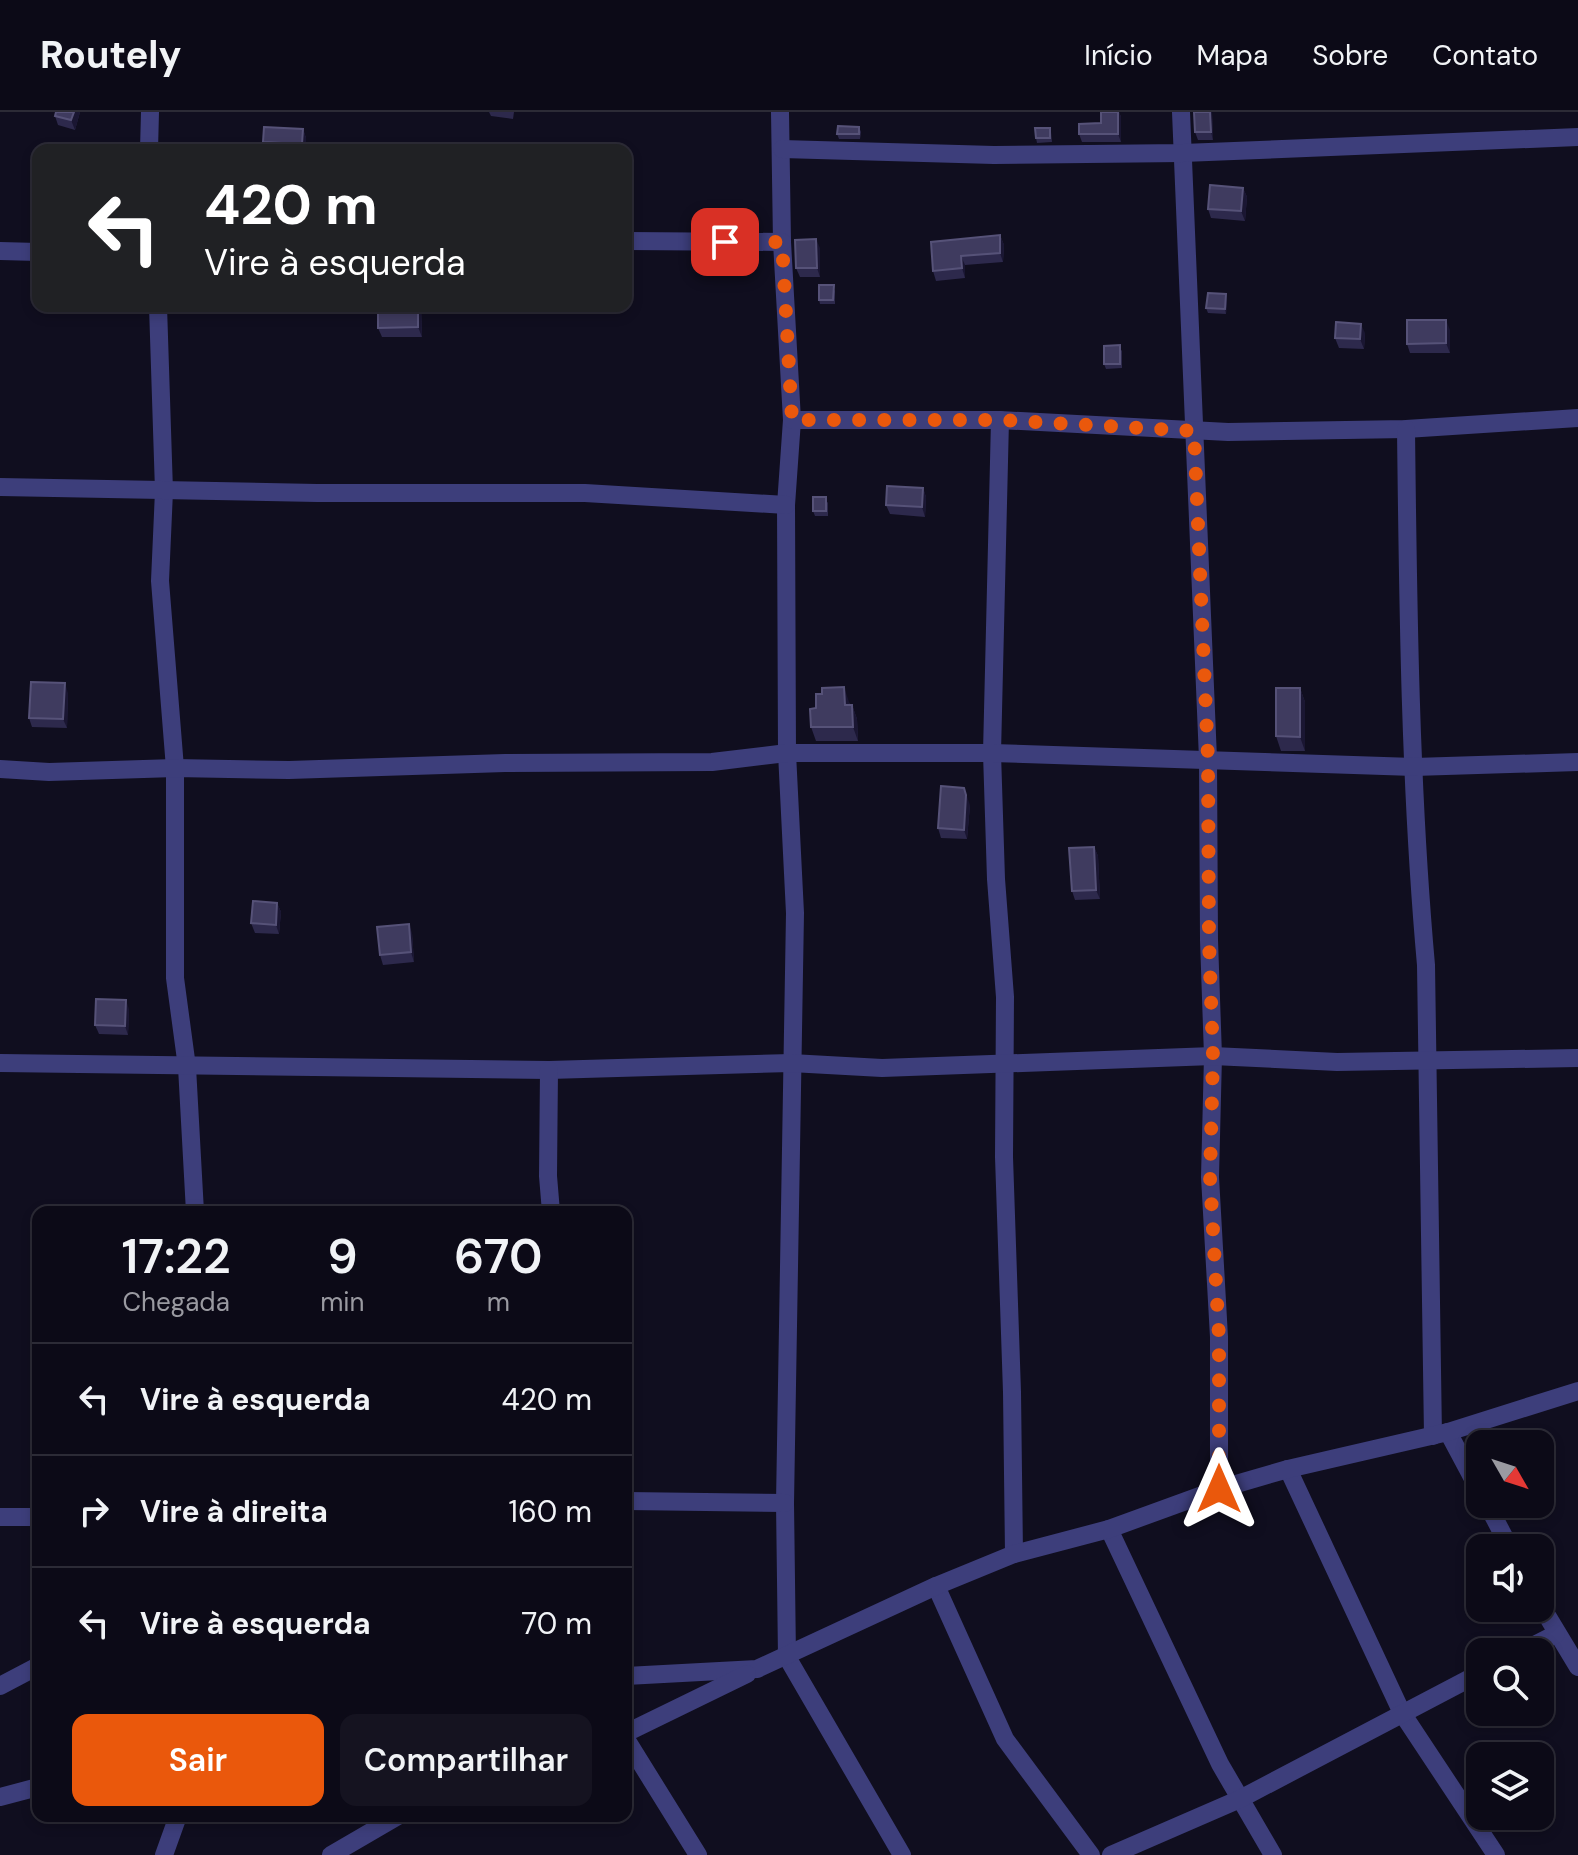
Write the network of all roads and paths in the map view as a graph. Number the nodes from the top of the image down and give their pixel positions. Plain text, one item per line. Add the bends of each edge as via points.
1 (150, 112) edge
2 (780, 112) edge
3 (1181, 112) edge
4 (1578, 137) edge
5 (149, 144) edge
6 (782, 149) junction
7 (1183, 153) junction
8 (632, 241) edge
9 (782, 242) junction
10 (0, 251) edge
11 (32, 252) edge
12 (158, 312) edge
13 (1578, 418) edge
14 (792, 420) junction
15 (1000, 420) junction
16 (1406, 429) junction
17 (1194, 431) junction
18 (0, 487) edge
19 (164, 491) junction
20 (786, 505) junction
21 (787, 753) junction
22 (992, 753) junction
23 (1208, 759) junction
24 (1578, 762) edge
25 (1414, 767) junction
26 (175, 768) junction
27 (0, 769) edge
28 (1213, 1056) junction
29 (1578, 1058) edge
30 (1426, 1060) junction
31 (0, 1063) edge
32 (791, 1063) junction
33 (1005, 1063) junction
34 (187, 1067) junction
35 (549, 1070) junction
36 (195, 1206) edge
37 (551, 1206) edge
38 (1578, 1391) edge
39 (1441, 1434) junction
40 (1288, 1469) junction
41 (1466, 1471) edge
42 (1219, 1489) junction
43 (632, 1501) edge
44 (785, 1503) junction
45 (0, 1517) edge
46 (32, 1517) edge
47 (1109, 1529) junction
48 (1014, 1554) junction
49 (936, 1586) junction
50 (1550, 1622) edge
51 (1556, 1634) junction
52 (1548, 1638) edge
53 (787, 1657) junction
54 (1578, 1667) edge
55 (32, 1669) edge
56 (757, 1669) junction
57 (632, 1676) edge
58 (1466, 1680) edge
59 (0, 1686) edge
60 (1402, 1713) junction
61 (632, 1730) edge
62 (632, 1749) edge
63 (32, 1789) edge
64 (0, 1797) edge
65 (1240, 1799) junction
66 (176, 1822) edge
67 (389, 1822) edge
68 (342, 1853) edge
69 (164, 1855) edge
70 (698, 1855) edge
71 (902, 1855) edge
72 (1091, 1855) edge
73 (1111, 1855) edge
74 (1273, 1855) edge
75 (1496, 1855) edge

1 - 5 street
2 - 6 street
3 - 7 street
4 - 7 street
6 - 7 street
6 - 9 street
7 - 17 street
8 - 9 street
9 - 14 street
10 - 11 street
12 - 19 street
13 - 16 street
14 - 15 street
14 - 20 street
15 - 17 street
15 - 22 street
16 - 17 street
16 - 25 street
17 - 23 street
18 - 19 street
19 - 20 street via 585,493
19 - 26 street via 160,581
20 - 21 street
21 - 22 street
21 - 26 street via 712,762
21 - 32 street via 795,913
22 - 23 street
22 - 33 street
23 - 25 street
23 - 28 street
24 - 25 street
25 - 30 street
26 - 27 street
26 - 34 street via 175,978
28 - 30 street
28 - 33 street
28 - 42 street via 1210,1177 1219,1337
29 - 30 street
30 - 39 street
31 - 34 street
32 - 33 street via 882,1068
32 - 35 street
32 - 44 street
33 - 48 street
34 - 35 street
34 - 36 street
35 - 37 street
38 - 39 street
39 - 40 street
39 - 41 street
40 - 42 street
40 - 60 street
42 - 47 street
43 - 44 street
44 - 53 street
45 - 46 street
47 - 48 street
47 - 65 street
48 - 49 street
49 - 53 street
49 - 72 street via 1005,1739
50 - 51 street
51 - 52 street
51 - 54 street
53 - 56 street
53 - 71 street
55 - 59 street
56 - 57 street
56 - 61 street
58 - 60 street
60 - 65 street
60 - 75 street
62 - 70 street
63 - 64 street
65 - 73 street
65 - 74 street
66 - 69 street
67 - 68 street

